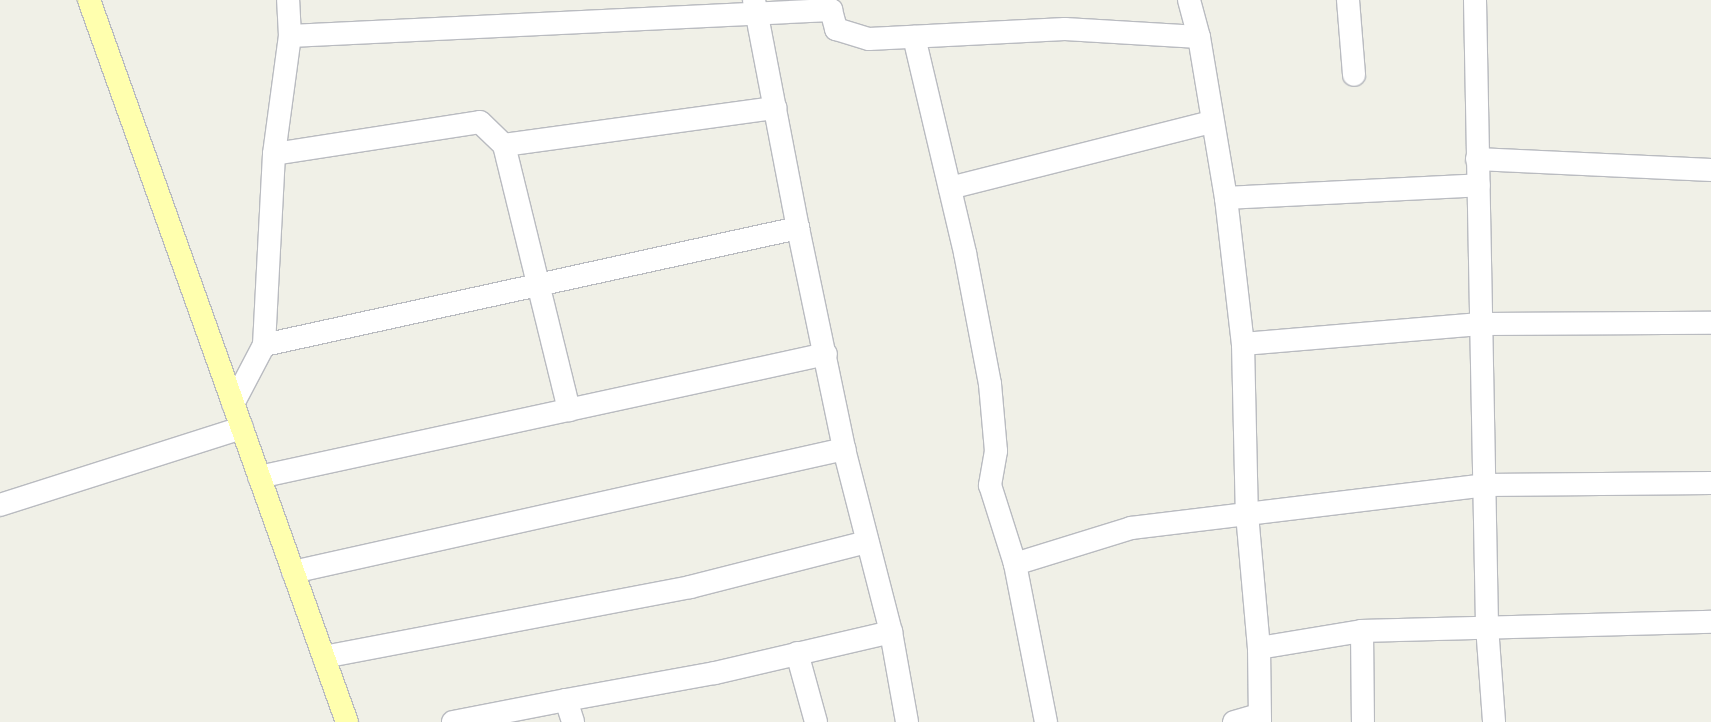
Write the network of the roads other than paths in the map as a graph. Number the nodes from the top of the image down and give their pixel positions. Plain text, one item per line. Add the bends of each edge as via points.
1 (89, 0) edge
2 (288, 0) edge
3 (1189, 0) edge
4 (1348, 0) edge
5 (1475, 0) edge
6 (831, 5) edge
7 (754, 6) edge
8 (290, 36) junction
9 (914, 37) junction
10 (1199, 37) junction
11 (1354, 75) dead end
12 (774, 108) junction
13 (1211, 122) junction
14 (504, 145) junction
15 (274, 154) junction
16 (1477, 159) junction
17 (1711, 170) edge
18 (1479, 186) junction
19 (950, 188) junction
20 (1226, 198) junction
21 (798, 228) junction
22 (541, 285) junction
23 (1711, 323) edge
24 (1483, 324) junction
25 (1243, 344) junction
26 (264, 345) junction
27 (826, 354) junction
28 (233, 404) junction
29 (569, 410) junction
30 (242, 428) junction
31 (844, 450) junction
32 (259, 477) junction
33 (1711, 483) edge
34 (1484, 485) junction
35 (0, 505) edge
36 (1247, 514) junction
37 (867, 542) junction
38 (1014, 564) junction
39 (293, 572) junction
40 (1711, 622) edge
41 (1487, 626) junction
42 (1362, 631) junction
43 (890, 632) junction
44 (1259, 648) junction
45 (797, 653) junction
46 (324, 657) junction
47 (566, 700) junction
48 (1260, 719) edge
49 (347, 722) edge
50 (453, 722) edge
51 (573, 722) edge
52 (816, 722) edge
53 (907, 722) edge
54 (1046, 722) edge
55 (1234, 722) edge
56 (1363, 722) edge
57 (1494, 722) edge

1 - 28 main road
2 - 8 street
3 - 10 street
4 - 11 street
5 - 16 street
6 - 7 street
6 - 9 street via 836,29 851,35 868,39
7 - 8 street
7 - 12 street
8 - 15 street
9 - 10 street via 1065,29
9 - 19 street
10 - 13 street
12 - 14 street
12 - 21 street
13 - 19 street
13 - 20 street
14 - 15 street via 480,122
14 - 22 street
15 - 26 street
16 - 17 street
16 - 18 street
18 - 20 street
18 - 24 street
19 - 38 street via 990,384 996,451 990,485
20 - 25 street
21 - 22 street
21 - 27 street
22 - 26 street
22 - 29 street
23 - 24 street
24 - 25 street
24 - 34 street
25 - 36 street
26 - 28 street
27 - 29 street
27 - 31 street
28 - 30 main road
29 - 32 street
30 - 32 main road
30 - 35 street
31 - 37 street
31 - 39 street
32 - 39 main road
33 - 34 street
34 - 36 street
34 - 41 street
36 - 38 street via 1131,528
36 - 44 street
37 - 43 street
37 - 46 street via 690,588
38 - 54 street
39 - 46 main road
40 - 41 street
41 - 42 street
41 - 57 street
42 - 44 street
42 - 56 street
43 - 45 street
43 - 53 street
44 - 48 street
45 - 47 street via 715,673
45 - 52 street
46 - 49 main road
47 - 50 street
47 - 51 street
48 - 55 street

